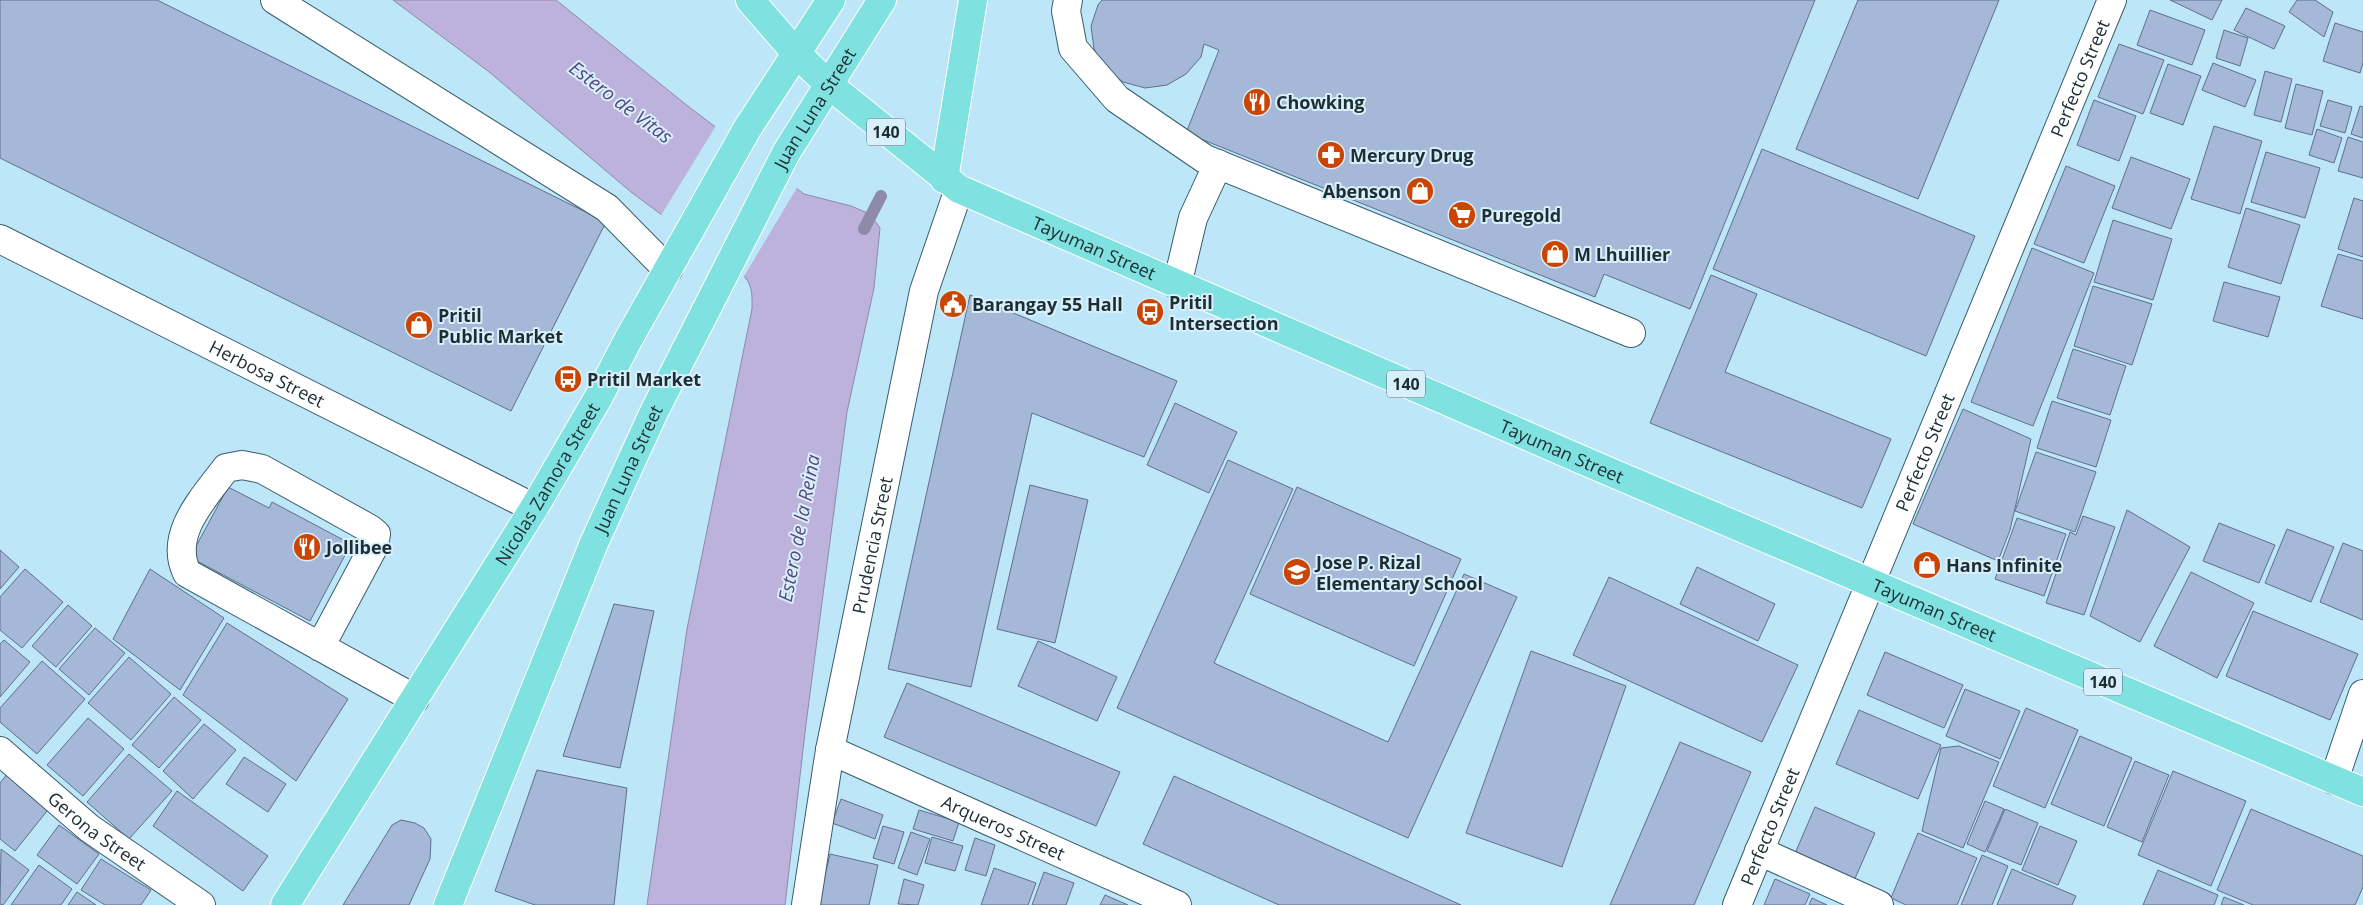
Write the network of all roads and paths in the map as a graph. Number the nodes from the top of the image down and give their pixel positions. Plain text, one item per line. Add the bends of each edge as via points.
1 (275, 0) edge
2 (750, 0) edge
3 (831, 0) edge
4 (882, 0) edge
5 (973, 0) edge
6 (1068, 0) edge
7 (2112, 0) edge
8 (796, 54) junction
9 (829, 85) junction
10 (1218, 164) junction
11 (951, 184) junction
12 (0, 239) edge
13 (668, 270) junction
14 (1177, 285) junction
15 (1632, 333) dead end
16 (534, 508) junction
17 (1872, 583) junction
18 (320, 647) junction
19 (2363, 694) edge
20 (415, 699) junction
21 (0, 750) edge
22 (830, 750) junction
23 (2334, 780) junction
24 (2363, 792) edge
25 (1759, 851) junction
26 (201, 905) edge
27 (285, 905) edge
28 (448, 905) edge
29 (806, 905) edge
30 (1177, 905) edge
31 (1737, 905) edge
32 (1879, 905) edge

1 - 13 street via 607,208
2 - 8 main road, 140
3 - 8 main road
4 - 9 main road, Juan Luna Street
5 - 11 main road
6 - 10 street via 1066,11 1073,48 1117,99 1205,159
7 - 17 street, Perfecto Street
8 - 9 main road, Tayuman Street / 140
8 - 13 main road, Nicolas Zamora Street via 747,129
9 - 11 main road, Tayuman Street / 140
9 - 28 main road, Juan Luna Street via 786,153 652,414 594,543
10 - 14 street via 1192,218
10 - 15 street
11 - 14 main road, Tayuman Street / 140
11 - 22 street, Prudencia Street via 924,291
12 - 16 street, Herbosa Street
13 - 16 main road, Nicolas Zamora Street
14 - 17 main road, Tayuman Street / 140
16 - 20 main road, Nicolas Zamora Street
17 - 23 main road, Tayuman Street / 140
17 - 25 street, Perfecto Street
18 - 18 street via 186,573 180,550 186,525 226,468 242,465 262,468 376,534 374,546
18 - 20 street
19 - 23 street
20 - 27 main road, Nicolas Zamora Street
21 - 26 street, Gerona Street via 89,828
22 - 29 street, Prudencia Street
22 - 30 street, Arqueros Street
23 - 24 main road, Tayuman Street / 140
25 - 31 street, Perfecto Street
25 - 32 street

